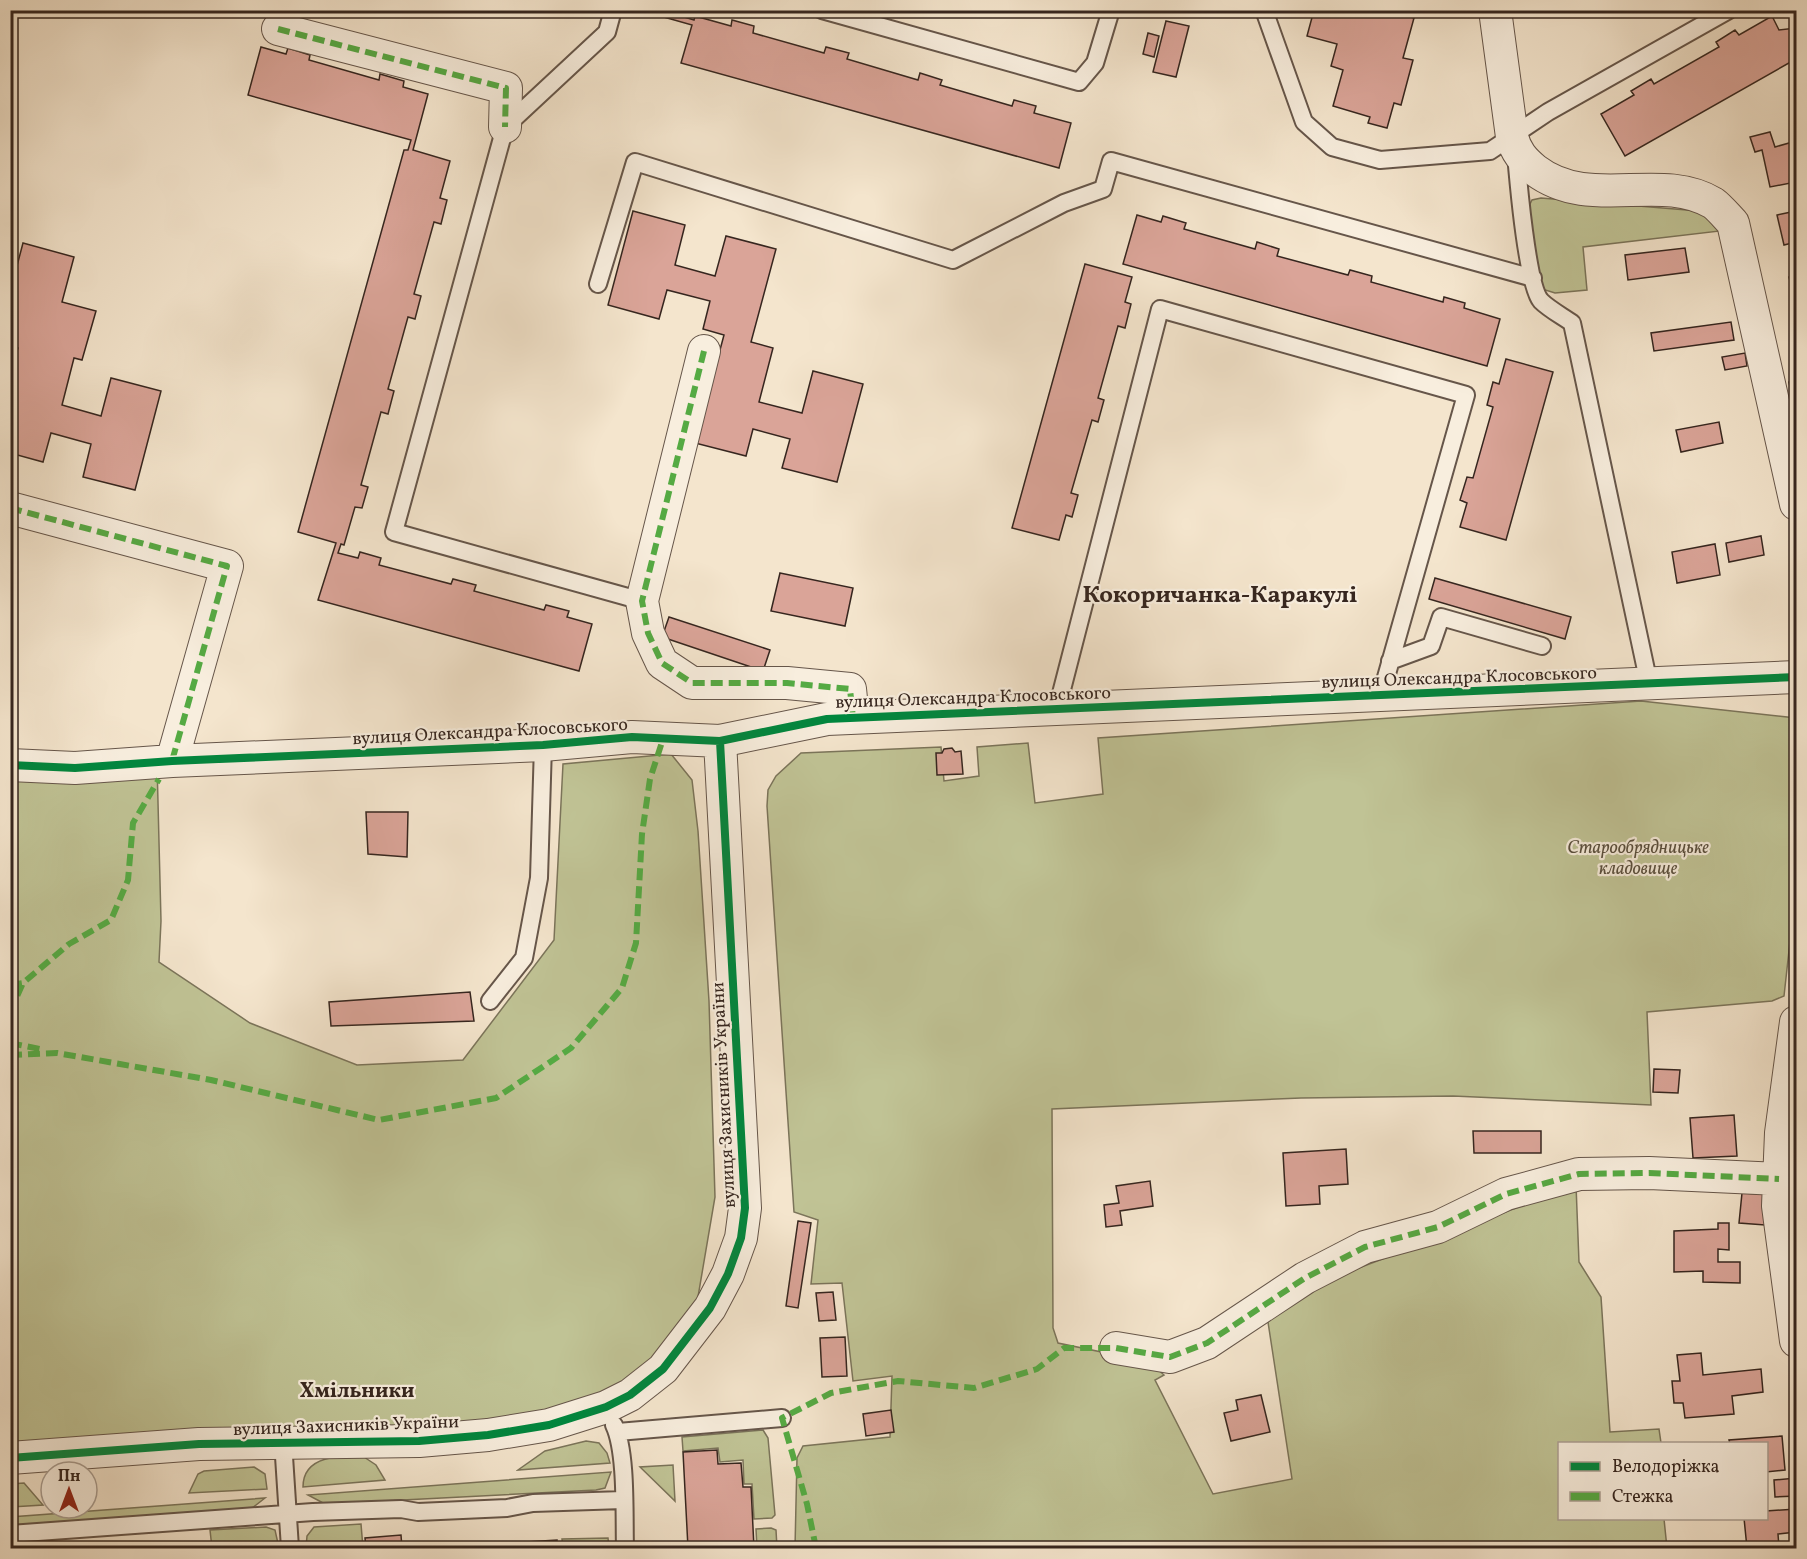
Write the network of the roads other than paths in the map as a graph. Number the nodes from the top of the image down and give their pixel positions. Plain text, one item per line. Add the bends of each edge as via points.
1 (613, 10) edge
2 (822, 10) edge
3 (1111, 10) edge
4 (1264, 10) edge
5 (1495, 10) edge
6 (1729, 10) edge
7 (278, 29) dead end
8 (505, 127) junction
9 (1514, 145) junction
10 (1533, 278) junction
11 (598, 284) dead end
12 (704, 351) dead end
13 (1797, 504) edge
14 (10, 508) edge
15 (642, 601) junction
16 (1542, 646) dead end
17 (1390, 662) junction
18 (1797, 678) edge
19 (1649, 684) junction
20 (1381, 695) junction
21 (1057, 709) junction
22 (853, 718) junction
23 (720, 741) junction
24 (543, 746) junction
25 (172, 761) junction
26 (10, 765) edge
27 (490, 1001) dead end
28 (1797, 1022) edge
29 (1779, 1179) junction
30 (1791, 1278) edge
31 (1797, 1341) edge
32 (1116, 1348) dead end
33 (782, 1418) dead end
34 (612, 1420) junction
35 (284, 1441) junction
36 (10, 1458) edge
37 (623, 1500) junction
38 (288, 1514) junction
39 (10, 1534) edge
40 (290, 1548) edge
41 (625, 1548) edge

1 - 8 lane via 607,32
2 - 3 lane via 1079,82 1095,63
4 - 9 lane via 1304,122 1332,147 1380,160 1490,151
5 - 9 street
6 - 9 lane via 1548,112
7 - 8 street via 506,88
8 - 15 lane via 394,532
9 - 10 lane via 1519,203
9 - 13 street via 1546,178 1567,187 1592,192 1693,195 1714,204 1733,223
10 - 11 lane via 1111,162 1103,189 1064,203 953,260 635,162
10 - 19 lane via 1539,300 1572,322
12 - 15 street
14 - 25 street via 226,566
15 - 22 street via 648,633 662,663 692,682 788,682 850,689
16 - 17 lane via 1441,616 1431,646
17 - 20 lane
17 - 21 lane via 1466,395 1160,309
18 - 19 street, вулиця Олександра Клосовського
19 - 20 street, вулиця Олександра Клосовського
20 - 21 street, вулиця Олександра Клосовського
21 - 22 street, вулиця Олександра Клосовського
22 - 23 street, вулиця Олександра Клосовського via 827,719
23 - 24 street, вулиця Олександра Клосовського via 632,737
23 - 34 street, вулиця Захисників України via 746,1181 741,1238 711,1308 663,1369 630,1395
24 - 25 street, вулиця Олександра Клосовського
24 - 27 lane via 539,878 524,958
25 - 26 street, вулиця Олександра Клосовського via 75,768
28 - 29 street via 1783,1109
29 - 30 street via 1779,1228
29 - 32 street via 1579,1174 1506,1194 1438,1227 1365,1247 1305,1278 1207,1343 1170,1357
30 - 31 street
33 - 34 lane
34 - 35 street, вулиця Захисників України via 419,1441
34 - 37 lane
35 - 36 street, вулиця Захисників України
35 - 38 lane
37 - 38 lane via 418,1512 400,1509
37 - 41 lane
38 - 39 lane
38 - 40 lane

